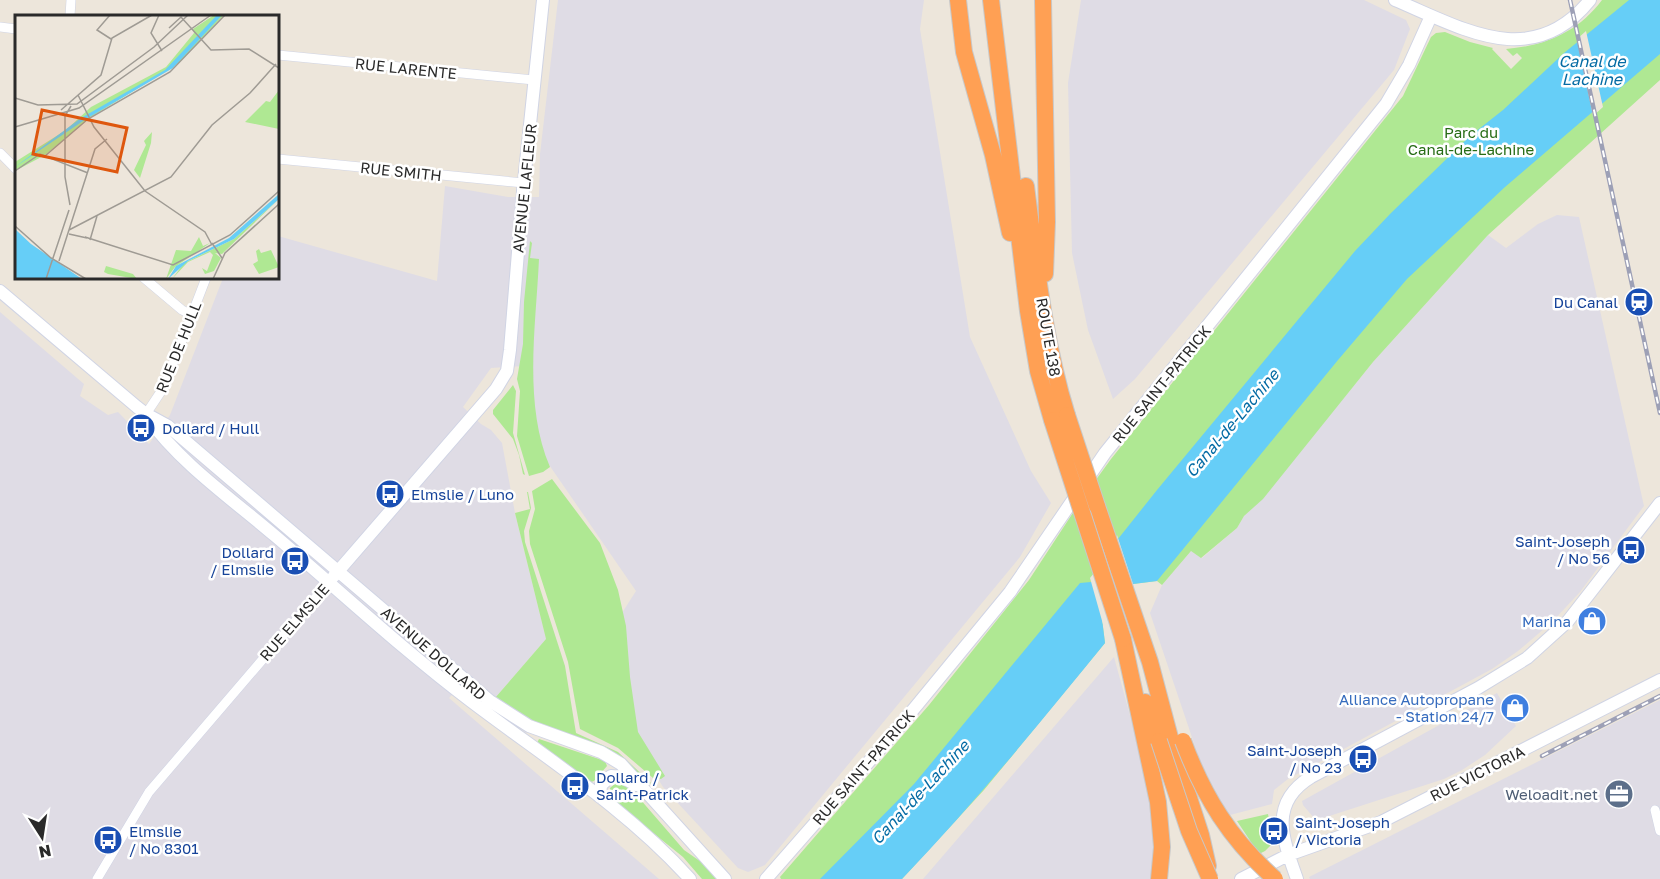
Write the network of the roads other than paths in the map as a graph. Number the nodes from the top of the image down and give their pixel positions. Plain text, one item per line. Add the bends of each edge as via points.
1 (71, 0) edge
2 (543, 0) edge
3 (958, 0) edge
4 (991, 0) edge
5 (1003, 0) edge
6 (1043, 0) edge
7 (1395, 0) edge
8 (1590, 0) edge
9 (70, 15) edge
10 (1431, 16) junction
11 (0, 27) edge
12 (15, 29) edge
13 (279, 55) edge
14 (534, 81) junction
15 (0, 153) edge
16 (279, 159) edge
17 (15, 168) edge
18 (524, 183) junction
19 (145, 279) edge
20 (206, 279) edge
21 (0, 291) edge
22 (1036, 313) junction
23 (192, 315) junction
24 (505, 376) joint
25 (146, 414) junction
26 (1059, 418) junction
27 (1660, 503) edge
28 (339, 572) junction
29 (330, 582) junction
30 (1123, 639) junction
31 (1150, 662) junction
32 (1660, 680) edge
33 (645, 790) junction
34 (600, 797) junction
35 (1655, 810) dead end
36 (1660, 831) edge
37 (1288, 855) junction
38 (97, 879) edge
39 (690, 879) edge
40 (725, 879) edge
41 (766, 879) edge
42 (1159, 879) edge
43 (1210, 879) edge
44 (1241, 879) edge
45 (1275, 879) edge
46 (1297, 879) edge

1 - 9 street
2 - 14 main road, AVENUE LAFLEUR
3 - 22 highway via 967,62
4 - 22 highway, ROUTE 138
5 - 22 highway, ROUTE 138
6 - 22 highway via 1047,222
7 - 10 main road
8 - 10 main road via 1557,28 1516,39 1482,36
10 - 41 main road, RUE SAINT-PATRICK via 1386,104 1105,453 1029,566 984,624
11 - 12 street
13 - 14 street, RUE LARENTE
14 - 18 main road, AVENUE LAFLEUR
15 - 17 street
16 - 18 street, RUE SMITH
18 - 24 main road, AVENUE LAFLEUR
19 - 23 street
20 - 23 street, RUE DE HULL
21 - 25 main road, AVENUE DOLLARD
22 - 26 highway, ROUTE 138 via 1038,370
23 - 25 street, RUE DE HULL via 162,391
24 - 28 main road, RUE ELMSLIE
25 - 28 main road, AVENUE DOLLARD via 168,426
25 - 29 main road, AVENUE DOLLARD via 186,460
26 - 30 highway, ROUTE 138, bridge
26 - 31 highway, ROUTE 138, bridge
27 - 37 main road via 1568,621 1527,658 1298,786 1284,811
28 - 29 main road, RUE ELMSLIE
28 - 33 main road, AVENUE DOLLARD via 498,707 529,726 608,755
29 - 34 main road, AVENUE DOLLARD via 470,701
29 - 38 street, RUE ELMSLIE via 149,792
30 - 42 highway via 1158,802 1162,847
30 - 43 highway, bridge via 1185,821
31 - 43 highway, bridge via 1202,835
31 - 45 highway, bridge via 1210,802 1238,842
32 - 37 main road, RUE VICTORIA via 1381,822
33 - 34 main road via 614,775 602,782
33 - 40 main road, AVENUE DOLLARD
34 - 39 main road, AVENUE DOLLARD
35 - 36 street
37 - 44 main road, RUE VICTORIA
37 - 46 main road

